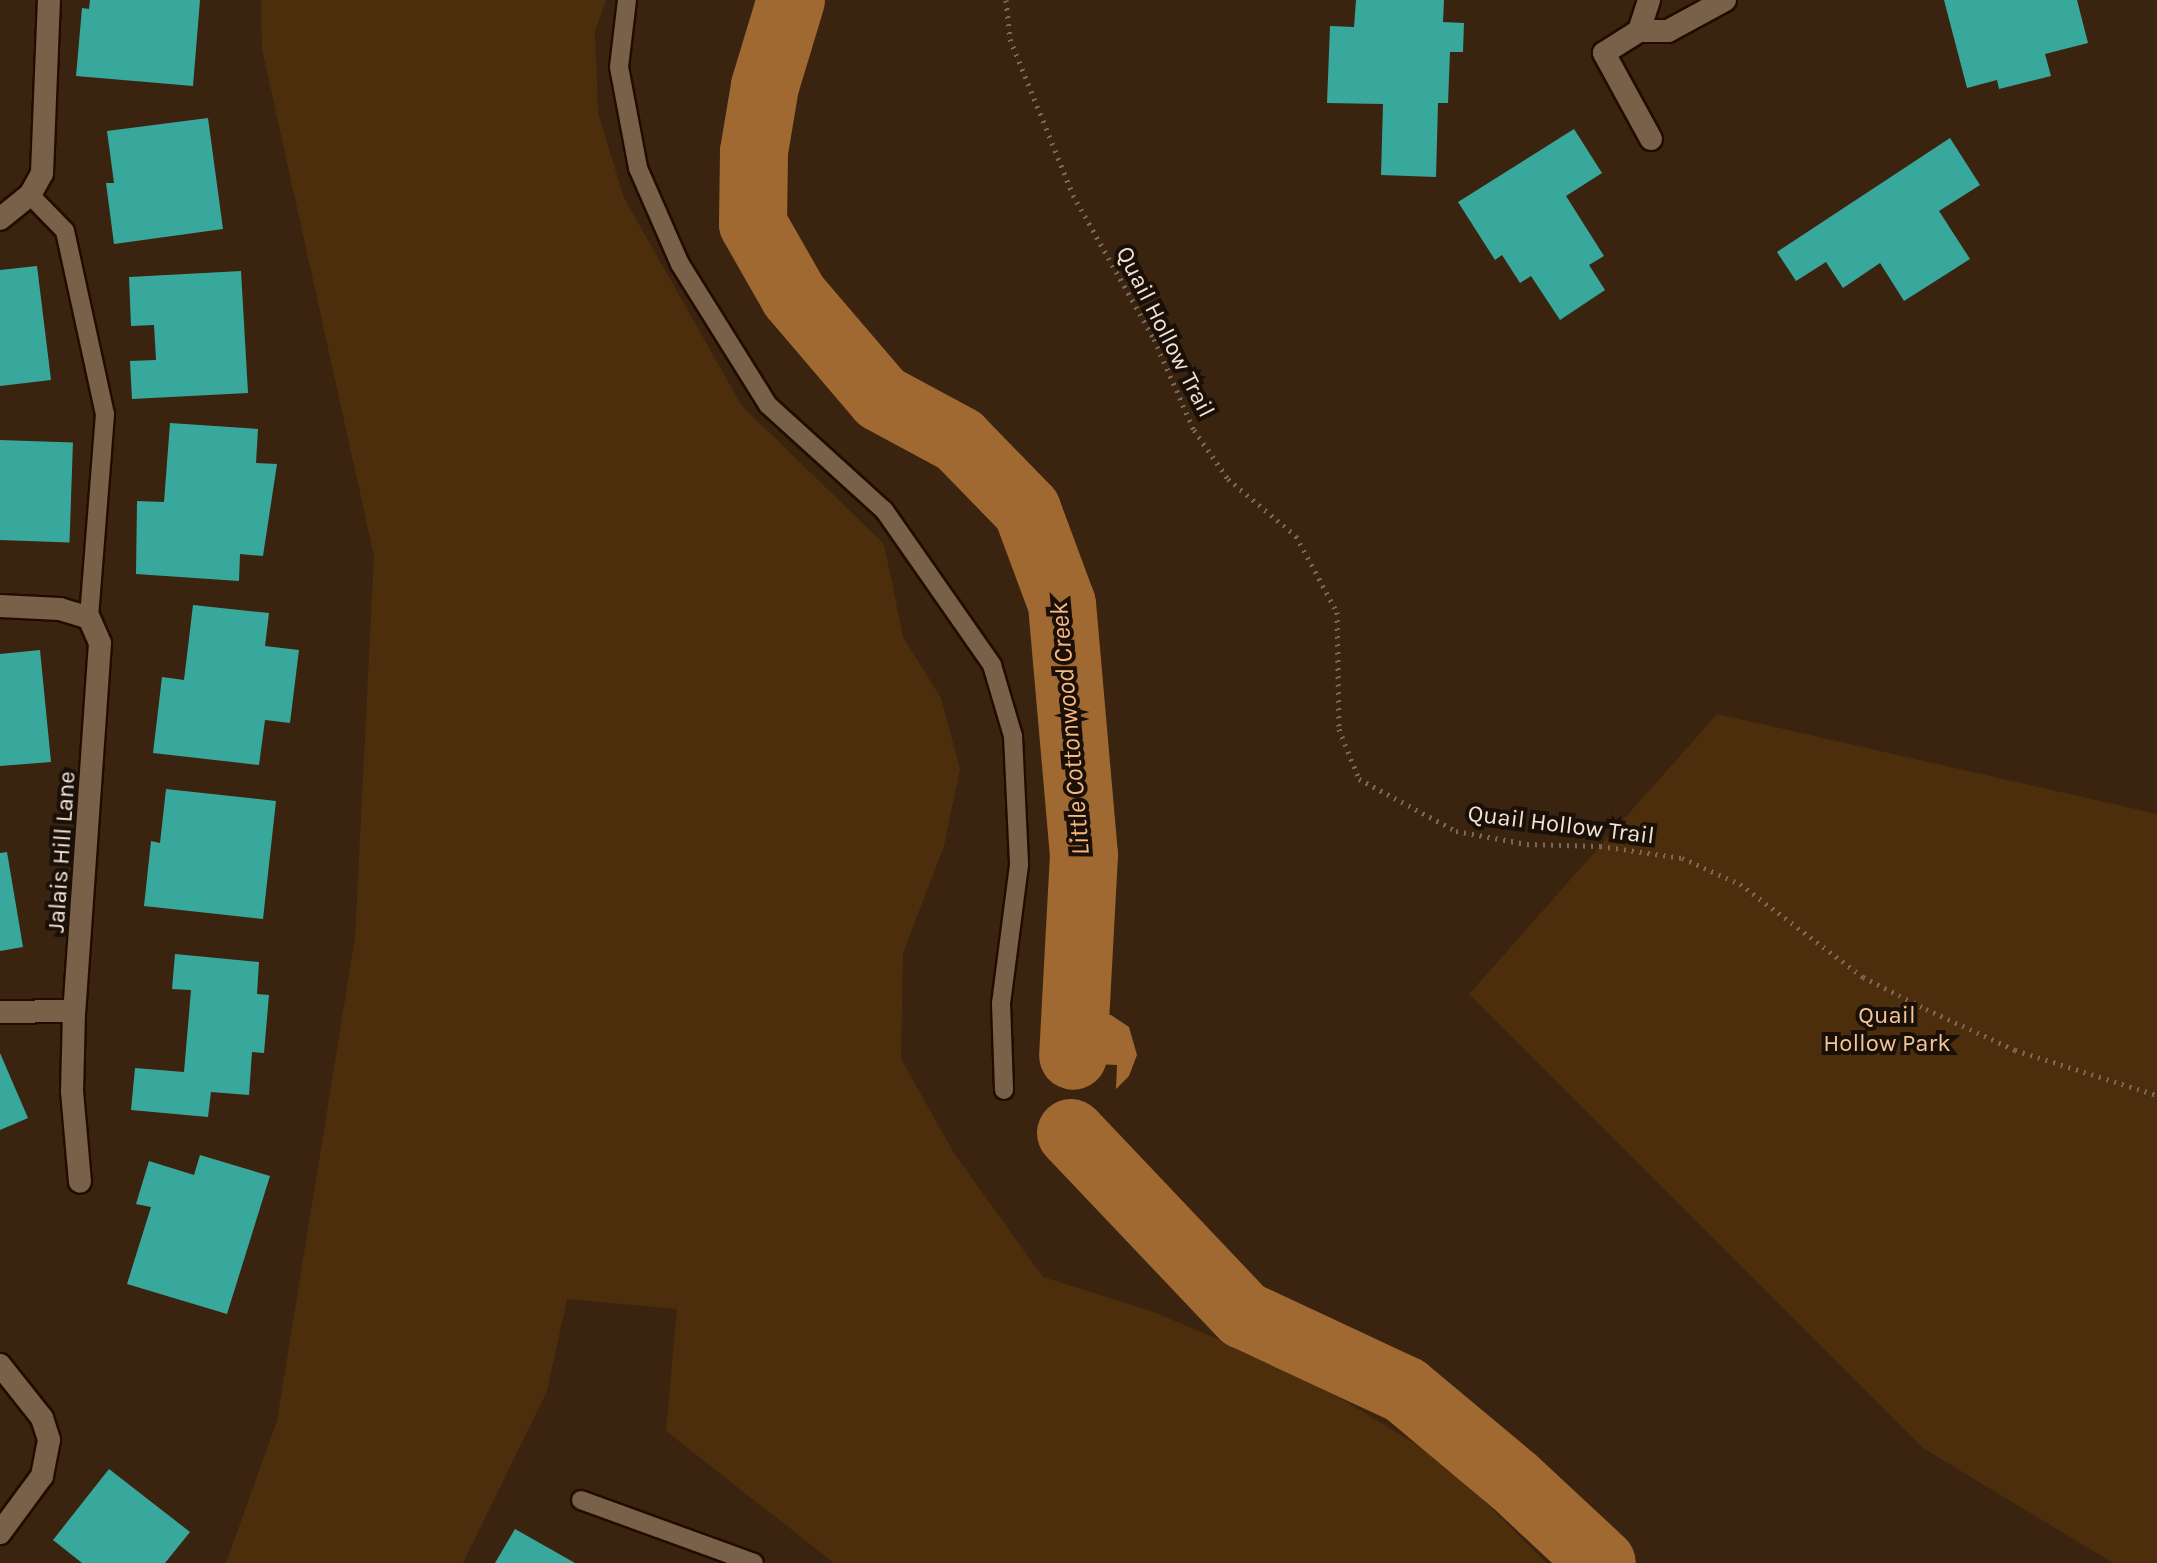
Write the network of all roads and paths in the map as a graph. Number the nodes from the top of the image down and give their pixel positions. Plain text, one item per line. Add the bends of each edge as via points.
1 (49, 0) edge
2 (627, 0) edge
3 (1006, 0) edge
4 (1649, 0) edge
5 (1725, 0) edge
6 (1639, 31) junction
7 (1651, 139) dead end
8 (30, 195) junction
9 (0, 219) edge
10 (0, 606) edge
11 (89, 618) junction
12 (74, 1011) junction
13 (0, 1012) edge
14 (1004, 1090) dead end
15 (2157, 1095) edge
16 (80, 1182) dead end
17 (0, 1365) edge
18 (581, 1500) dead end
19 (0, 1533) edge
20 (754, 1563) edge

1 - 8 street via 42,173
2 - 14 lane via 619,67 638,168 680,264 768,405 884,510 992,665 1013,736 1019,865 1001,1003
3 - 15 path, Quail Hollow Trail via 1010,39 1073,195 1154,339 1194,430 1228,479 1296,536 1337,612 1339,729 1359,779 1456,831 1527,844 1600,846 1682,858 1740,884 1863,977 1926,1009 2015,1050
4 - 6 street
5 - 6 street via 1668,31
6 - 7 street via 1604,53
8 - 9 street
8 - 11 lane via 65,231 105,414
10 - 11 street via 60,609
11 - 12 street, Jalais Hill Lane via 100,643 101,684
12 - 13 street
12 - 16 street, Jalais Hill Lane via 72,1091
17 - 19 street via 42,1418 49,1440 42,1476
18 - 20 lane

